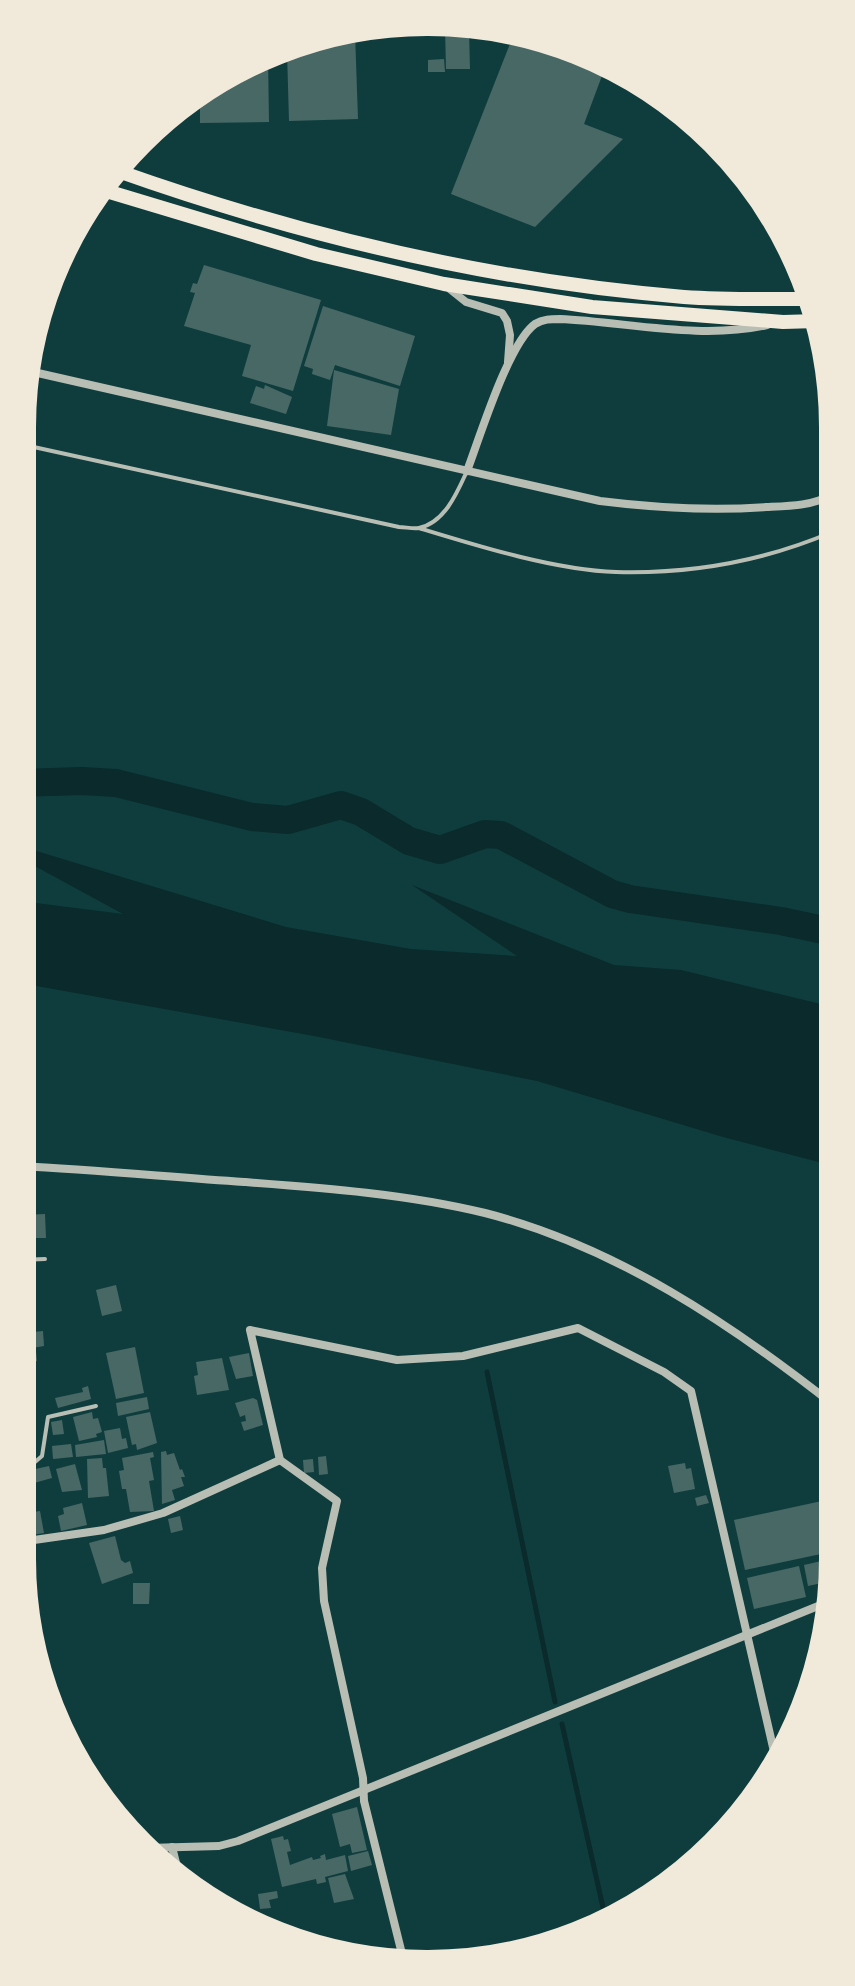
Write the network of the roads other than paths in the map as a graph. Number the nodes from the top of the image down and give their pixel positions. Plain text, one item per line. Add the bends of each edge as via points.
1 (127, 174) edge
2 (112, 193) edge
3 (444, 284) junction
4 (799, 299) edge
5 (806, 321) edge
6 (783, 322) junction
7 (508, 363) junction
8 (38, 373) edge
9 (34, 447) edge
10 (467, 471) junction
11 (821, 499) edge
12 (419, 528) junction
13 (821, 536) edge
14 (34, 1167) edge
15 (34, 1259) edge
16 (45, 1259) dead end
17 (821, 1396) edge
18 (96, 1406) dead end
19 (280, 1460) junction
20 (34, 1462) edge
21 (34, 1540) edge
22 (818, 1606) edge
23 (747, 1635) junction
24 (773, 1746) edge
25 (364, 1789) junction
26 (161, 1847) edge
27 (172, 1847) junction
28 (175, 1860) edge
29 (401, 1951) edge

1 - 4 highway via 307,231 437,261 686,297
2 - 3 highway via 316,254
3 - 6 highway via 592,307
3 - 7 street via 466,302 502,313 510,335
5 - 6 highway
6 - 7 street via 750,329 690,330 547,319 535,324
7 - 10 street
8 - 10 street
9 - 12 lane
10 - 11 street via 600,501 673,509 801,505
10 - 12 lane via 454,502
12 - 13 lane via 553,563 615,572 735,562
14 - 17 street via 340,1190 487,1214 608,1259 657,1285 732,1330
15 - 16 lane
18 - 20 lane via 48,1417 42,1456
19 - 21 street via 163,1513 104,1530
19 - 23 street via 250,1330 397,1360 463,1356 578,1328 691,1391
19 - 25 street via 337,1501 322,1568 324,1601
22 - 23 street
23 - 24 street
23 - 25 street
25 - 27 street via 229,1844
25 - 29 street
26 - 27 street
27 - 28 street

